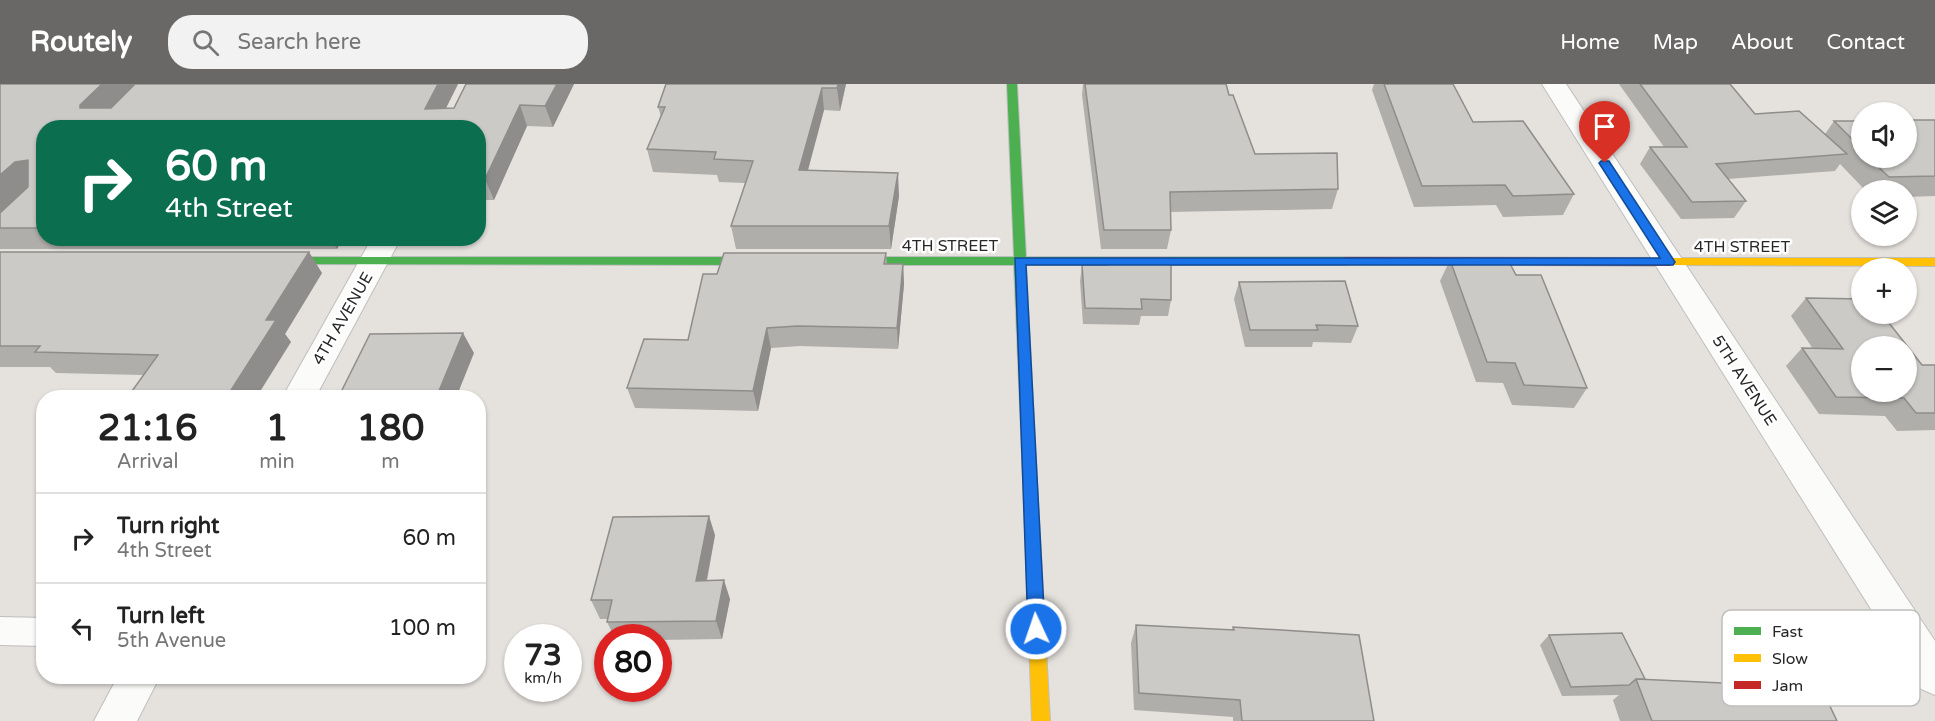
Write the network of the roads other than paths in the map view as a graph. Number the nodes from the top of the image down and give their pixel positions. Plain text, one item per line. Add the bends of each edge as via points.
1 (1012, 84) edge
2 (1554, 84) edge
3 (381, 250) edge
4 (258, 261) edge
5 (781, 261) edge
6 (829, 261) edge
7 (1020, 261) junction
8 (1669, 262) junction
9 (1935, 262) edge
10 (302, 390) edge
11 (1893, 610) edge
12 (0, 631) edge
13 (36, 632) edge
14 (1920, 653) edge
15 (1935, 676) edge
16 (136, 684) edge
17 (115, 721) edge
18 (1041, 721) edge

1 - 7 main road
2 - 8 street, 5TH AVENUE
3 - 4 main road
3 - 5 main road
3 - 10 street, 4TH AVENUE
6 - 7 main road, 4TH STREET
7 - 8 main road, 4TH STREET
7 - 18 main road
8 - 9 main road, 4TH STREET
8 - 11 street, 5TH AVENUE
12 - 13 lane
14 - 15 street, 5TH AVENUE
16 - 17 street

